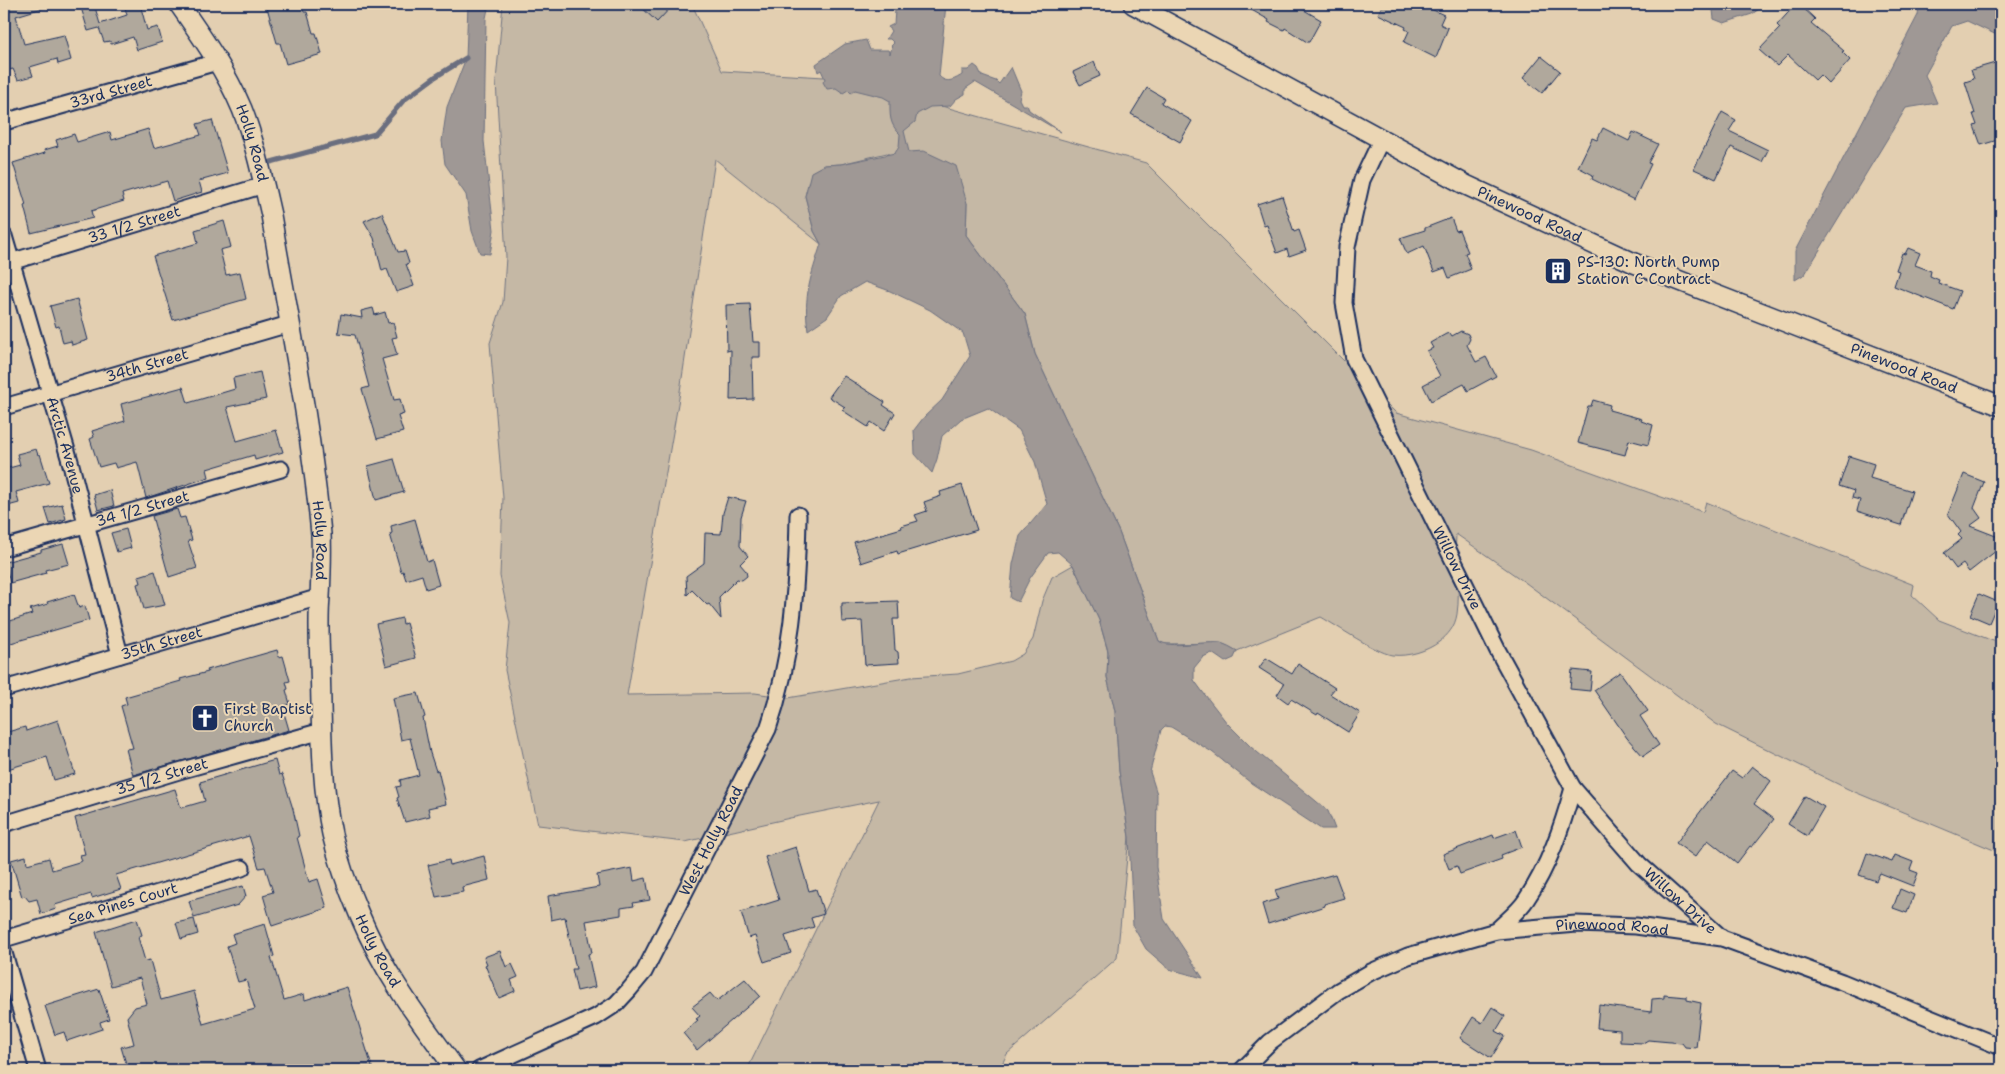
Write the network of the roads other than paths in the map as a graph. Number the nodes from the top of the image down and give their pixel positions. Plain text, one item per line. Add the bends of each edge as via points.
1 (180, 4) edge
2 (1133, 4) edge
3 (218, 62) junction
4 (4, 122) edge
5 (1382, 138) junction
6 (264, 185) junction
7 (4, 236) edge
8 (8, 263) edge
9 (290, 324) junction
10 (50, 394) junction
11 (2001, 406) edge
12 (4, 407) edge
13 (280, 468) dead end
14 (798, 515) dead end
15 (86, 523) junction
16 (4, 548) edge
17 (320, 597) junction
18 (120, 655) junction
19 (4, 689) edge
20 (322, 731) junction
21 (1573, 788) junction
22 (4, 824) edge
23 (242, 868) dead end
24 (1496, 931) junction
25 (1722, 938) junction
26 (4, 939) edge
27 (4, 953) edge
28 (7, 976) edge
29 (2001, 1047) edge
30 (38, 1070) edge
31 (456, 1070) edge
32 (479, 1070) edge
33 (1242, 1070) edge

1 - 3 street, Holly Road
2 - 5 street, Pinewood Road
3 - 4 street, 33rd Street
3 - 6 street, Holly Road via 242,108
5 - 11 street, Pinewood Road via 1466,185 1638,265
5 - 21 street, Willow Drive via 1362,180 1347,247 1344,302 1354,359 1498,651
6 - 8 street, 33 1/2 Street
6 - 9 street, Holly Road
7 - 8 street, Arctic Avenue
8 - 10 street, Arctic Avenue
9 - 10 street, 34th Street
9 - 17 street, Holly Road via 321,536
10 - 12 street, 34th Street
10 - 15 street, Arctic Avenue
13 - 15 street, 34 1/2 Street
14 - 32 street, West Holly Road via 788,655 776,707 768,729 644,972 616,1004 596,1017
15 - 16 street, 34 1/2 Street
15 - 18 street, Arctic Avenue
17 - 18 street, 35th Street
17 - 20 street, Holly Road
18 - 19 street, 35th Street
20 - 22 street, 35 1/2 Street
20 - 31 street, Holly Road via 332,832 342,869 396,985
21 - 24 street via 1564,822 1545,867 1525,901
21 - 25 street, Willow Drive via 1639,864
23 - 26 street, Sea Pines Court
24 - 25 street, Pinewood Road via 1576,924 1636,926
24 - 33 street, Pinewood Road via 1408,956 1371,972 1338,991 1270,1042
25 - 29 street, Pinewood Road via 1842,982
27 - 28 street
28 - 30 street

